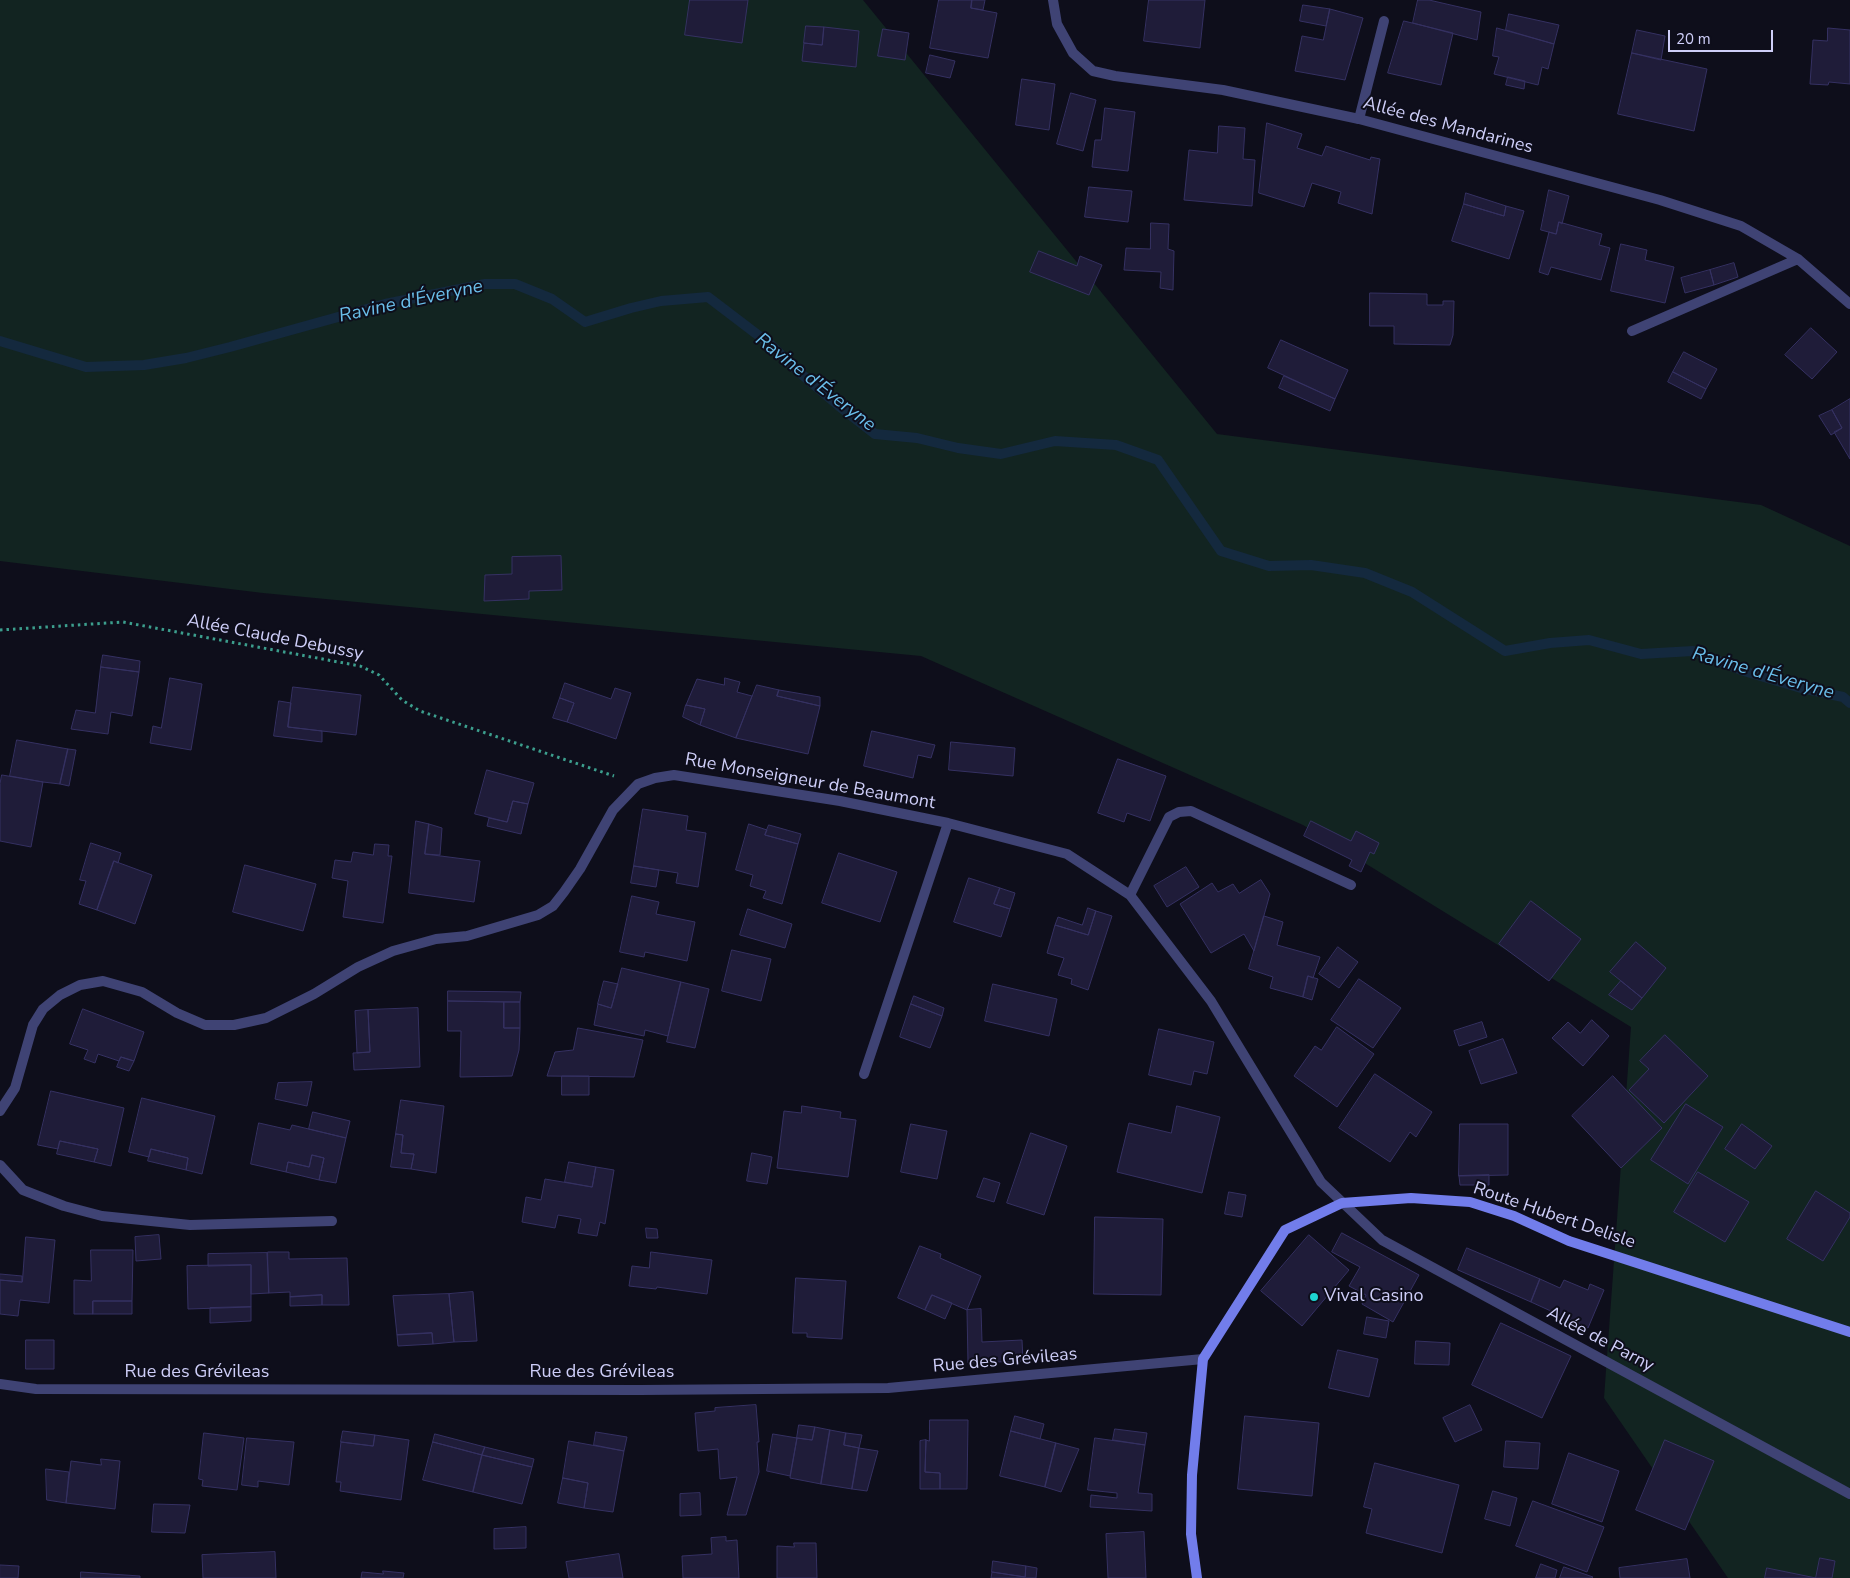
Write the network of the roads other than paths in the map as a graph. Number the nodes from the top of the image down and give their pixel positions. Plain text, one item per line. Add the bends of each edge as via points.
1 (1053, 0) edge
2 (1384, 21) dead end
3 (1359, 119) junction
4 (1798, 259) junction
5 (1850, 304) edge
6 (1632, 331) dead end
7 (948, 823) junction
8 (1351, 885) dead end
9 (1130, 894) junction
10 (864, 1074) dead end
11 (0, 1111) edge
12 (0, 1165) edge
13 (1342, 1203) junction
14 (332, 1221) dead end
15 (1850, 1332) edge
16 (1202, 1359) junction
17 (0, 1384) edge
18 (1850, 1494) edge
19 (1197, 1578) edge

1 - 3 street, Allée des Mandarines via 1057,24 1072,53 1093,71 1223,90
2 - 3 street
3 - 4 street, Allée des Mandarines via 1660,200 1742,226
4 - 5 street, Allée des Mandarines
4 - 6 street
7 - 9 street, Rue Monseigneur de Beaumont via 1067,854
7 - 10 street
7 - 11 street, Rue Monseigneur de Beaumont via 840,801 674,775 655,778 638,784 613,810 580,869 553,906 538,915 467,936 436,939 393,951 266,1018 234,1025 205,1025 142,992 103,981 80,985 60,995 43,1009 32,1025 15,1088
8 - 9 street via 1191,812 1179,812 1168,817
9 - 13 street, Rue Monseigneur de Beaumont via 1211,1001 1321,1182
12 - 14 street via 23,1190 102,1216 190,1225
13 - 15 main road, Route Hubert Delisle via 1411,1198 1470,1202 1514,1216 1569,1241
13 - 16 main road, Route Hubert Delisle via 1285,1230
13 - 18 street, Allée de Parny via 1382,1240
16 - 17 street, Rue des Grévileas via 888,1388 36,1389
16 - 19 main road, Route Hubert Delisle via 1191,1534

